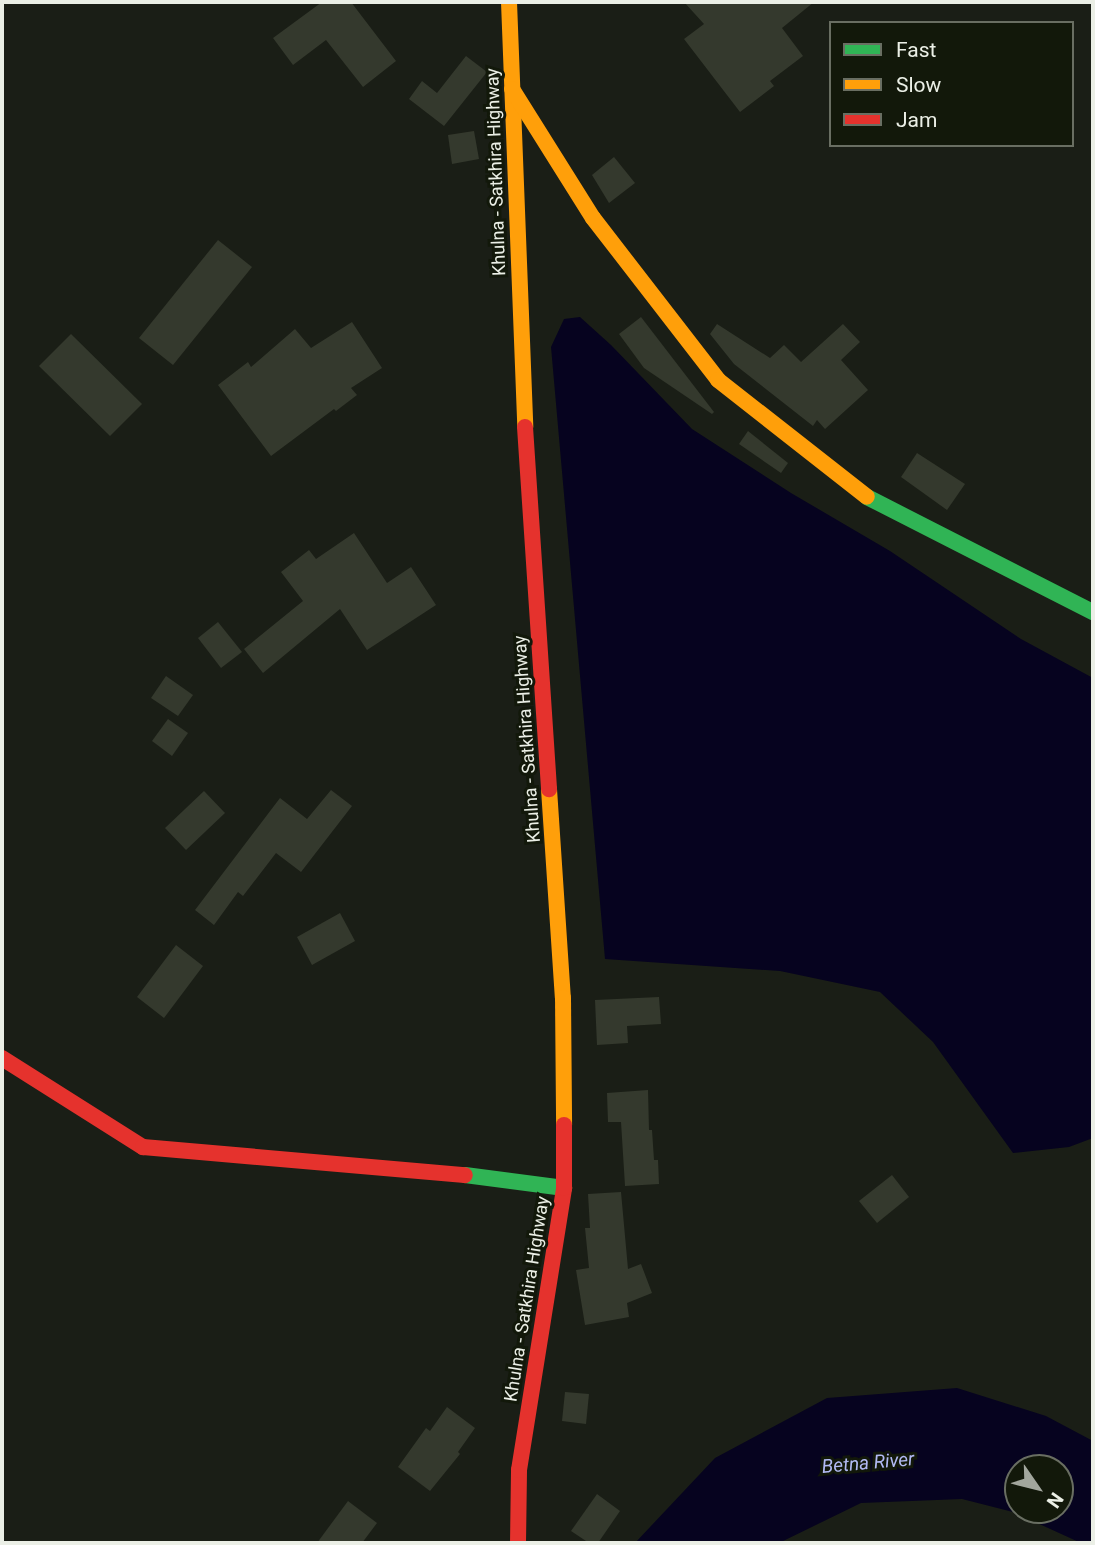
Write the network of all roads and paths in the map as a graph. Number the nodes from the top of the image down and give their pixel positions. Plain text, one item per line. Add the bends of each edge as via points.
1 (509, 2) edge
2 (512, 89) junction
3 (1093, 612) edge
4 (2, 1058) edge
5 (564, 1188) junction
6 (518, 1543) edge

1 - 2 main road, Khulna - Satkhira Highway
2 - 3 main road via 593,218 718,380 870,499
2 - 5 main road, Khulna - Satkhira Highway via 523,395 563,998
4 - 5 main road via 143,1147 460,1174
5 - 6 main road, Khulna - Satkhira Highway via 519,1470

